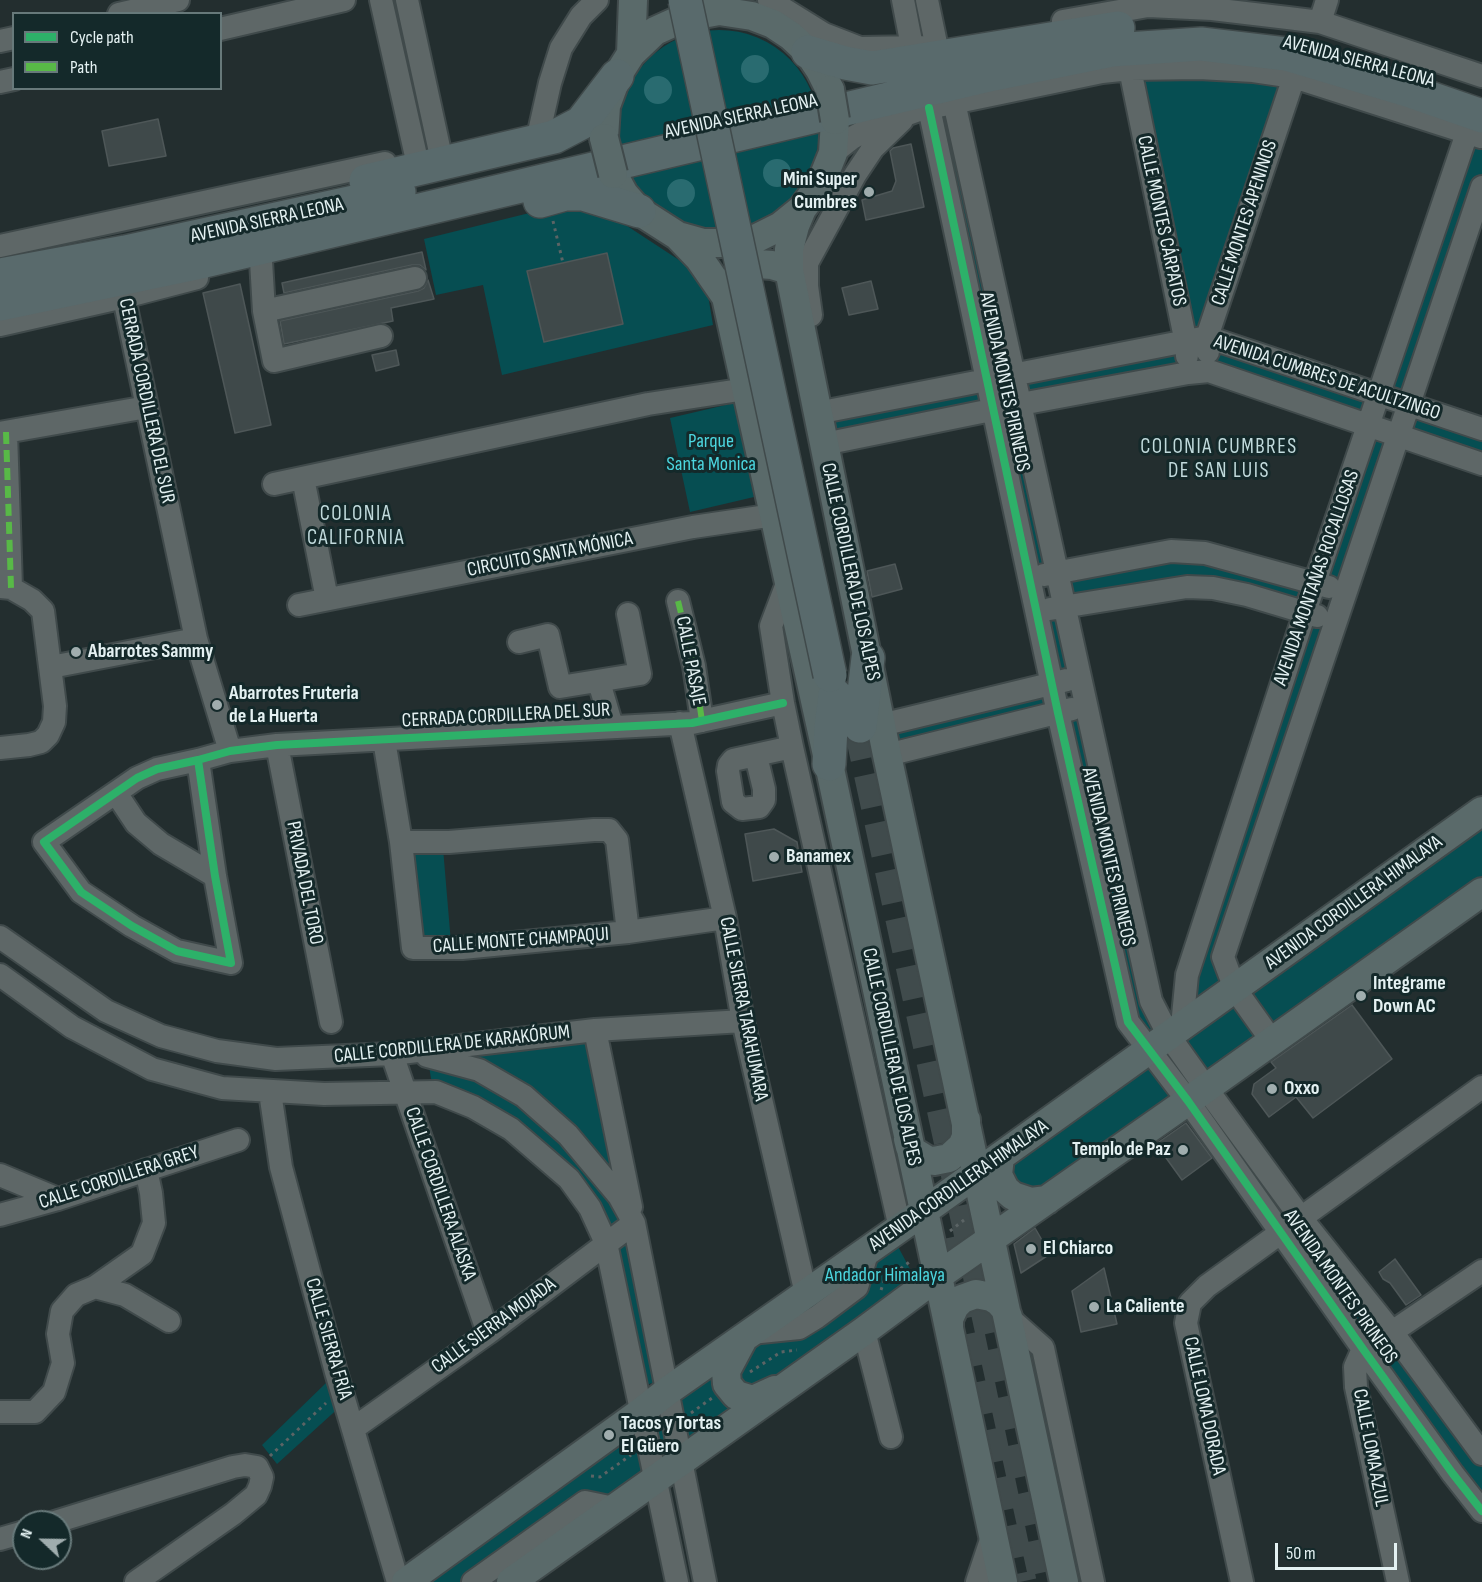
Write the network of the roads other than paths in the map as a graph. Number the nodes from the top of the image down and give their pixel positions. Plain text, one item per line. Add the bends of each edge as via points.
1 (178, 0) edge
2 (344, 0) edge
3 (381, 0) edge
4 (407, 0) edge
5 (597, 0) edge
6 (633, 0) edge
7 (685, 0) edge
8 (705, 0) edge
9 (903, 0) edge
10 (927, 0) edge
11 (1328, 0) edge
12 (1147, 3) edge
13 (755, 5) edge
14 (1114, 5) edge
15 (1291, 9) edge
16 (127, 12) edge
17 (1320, 22) junction
18 (222, 29) edge
19 (1011, 31) junction
20 (1070, 35) junction
21 (1155, 47) junction
22 (808, 52) junction
23 (974, 52) junction
24 (926, 53) junction
25 (624, 65) junction
26 (1116, 71) junction
27 (1412, 74) junction
28 (1482, 76) edge
29 (1294, 77) junction
30 (1482, 98) edge
31 (954, 102) junction
32 (924, 109) junction
33 (1477, 129) edge
34 (537, 141) junction
35 (440, 152) junction
36 (832, 153) junction
37 (484, 154) junction
38 (416, 156) junction
39 (1482, 187) edge
40 (802, 209) junction
41 (639, 211) junction
42 (325, 232) junction
43 (678, 236) junction
44 (0, 246) edge
45 (267, 253) junction
46 (789, 270) junction
47 (0, 274) edge
48 (123, 276) junction
49 (415, 278) dead end
50 (10, 297) edge
51 (726, 297) junction
52 (264, 311) junction
53 (0, 325) edge
54 (381, 336) dead end
55 (1196, 340) junction
56 (1198, 372) junction
57 (1014, 373) junction
58 (987, 379) junction
59 (746, 389) junction
60 (1379, 395) junction
61 (815, 402) junction
62 (1021, 404) junction
63 (1408, 405) junction
64 (147, 407) junction
65 (993, 410) junction
66 (1369, 425) junction
67 (1482, 429) edge
68 (3, 433) edge
69 (1398, 435) junction
70 (824, 444) junction
71 (1482, 464) edge
72 (303, 478) junction
73 (274, 484) dead end
74 (774, 515) junction
75 (1058, 572) junction
76 (1029, 578) junction
77 (788, 581) junction
78 (1315, 583) junction
79 (5, 588) edge
80 (1344, 591) junction
81 (327, 599) junction
82 (678, 601) dead end
83 (299, 605) dead end
84 (1065, 607) junction
85 (1037, 611) junction
86 (1305, 612) junction
87 (628, 615) dead end
88 (1335, 622) junction
89 (196, 639) junction
90 (519, 642) dead end
91 (51, 667) junction
92 (845, 674) junction
93 (1081, 677) junction
94 (599, 682) junction
95 (1052, 684) junction
96 (783, 703) junction
97 (1087, 706) junction
98 (1058, 713) junction
99 (691, 722) junction
100 (612, 726) junction
101 (861, 728) junction
102 (384, 740) junction
103 (277, 745) junction
104 (792, 747) junction
105 (0, 748) edge
106 (230, 751) junction
107 (887, 755) junction
108 (756, 756) dead end
109 (198, 760) junction
110 (829, 764) junction
111 (116, 793) junction
112 (1481, 811) edge
113 (401, 842) junction
114 (215, 876) junction
115 (1482, 892) edge
116 (725, 918) junction
117 (628, 932) junction
118 (0, 938) edge
119 (0, 975) edge
120 (1235, 989) junction
121 (743, 1021) junction
122 (331, 1022) dead end
123 (595, 1030) junction
124 (1167, 1037) junction
125 (1272, 1041) junction
126 (392, 1054) junction
127 (1482, 1087) edge
128 (270, 1092) junction
129 (404, 1092) junction
130 (1197, 1094) junction
131 (966, 1119) junction
132 (908, 1139) junction
133 (237, 1140) dead end
134 (988, 1165) junction
135 (146, 1170) junction
136 (0, 1175) edge
137 (58, 1199) junction
138 (1047, 1200) junction
139 (924, 1211) junction
140 (0, 1215) edge
141 (898, 1218) junction
142 (1301, 1218) junction
143 (634, 1223) junction
144 (1282, 1232) junction
145 (991, 1239) junction
146 (606, 1243) junction
147 (868, 1250) junction
148 (1482, 1271) edge
149 (938, 1276) junction
150 (95, 1287) junction
151 (806, 1294) junction
152 (1008, 1317) junction
153 (170, 1321) dead end
154 (949, 1326) junction
155 (864, 1331) junction
156 (1392, 1332) junction
157 (488, 1333) junction
158 (747, 1336) junction
159 (1363, 1349) junction
160 (794, 1381) junction
161 (669, 1390) junction
162 (0, 1412) edge
163 (641, 1413) junction
164 (354, 1428) junction
165 (891, 1437) dead end
166 (1482, 1454) edge
167 (682, 1460) junction
168 (1453, 1474) junction
169 (657, 1478) junction
170 (614, 1508) junction
171 (1482, 1511) edge
172 (72, 1517) edge
173 (993, 1534) junction
174 (136, 1582) edge
175 (399, 1582) edge
176 (406, 1582) edge
177 (472, 1582) edge
178 (511, 1582) edge
179 (677, 1582) edge
180 (705, 1582) edge
181 (976, 1582) edge
182 (1004, 1582) edge
183 (1064, 1582) edge
184 (1093, 1582) edge
185 (1242, 1582) edge
186 (1398, 1582) edge

1 - 16 street
2 - 18 street
3 - 38 street
4 - 35 street
5 - 34 street via 580,16 561,48
6 - 25 main road
7 - 92 highway, CALLE CORDILLERA DE LOS ALPES, bridge
8 - 92 highway, CALLE CORDILLERA DE LOS ALPES
9 - 24 street
10 - 24 street
11 - 17 street
12 - 14 street, AVENIDA SIERRA LEONA
12 - 15 street, AVENIDA SIERRA LEONA via 1212,9
13 - 22 main road
13 - 24 street, AVENIDA SIERRA LEONA via 860,48
13 - 25 main road via 686,16 655,31
14 - 19 street, AVENIDA SIERRA LEONA
15 - 17 street, AVENIDA SIERRA LEONA
17 - 28 street, AVENIDA SIERRA LEONA
19 - 20 highway
19 - 23 highway
19 - 24 street, AVENIDA SIERRA LEONA
20 - 23 highway
20 - 27 highway via 1107,28 1198,22 1292,31
21 - 26 highway
21 - 33 highway, AVENIDA SIERRA LEONA via 1201,44 1286,54 1407,90
21 - 42 highway, AVENIDA SIERRA LEONA via 1112,50 989,75
22 - 24 highway via 872,68
22 - 36 main road, bridge via 830,90 835,120
23 - 24 highway
25 - 34 highway via 581,123
25 - 41 main road, bridge via 606,106 604,138 614,174
26 - 29 street, AVENIDA SIERRA LEONA via 1199,68
26 - 31 street, AVENIDA SIERRA LEONA
26 - 55 street, CALLE MONTES CÁRPATOS
27 - 30 highway, AVENIDA SIERRA LEONA
27 - 48 highway, AVENIDA SIERRA LEONA via 1291,40 1196,33 1108,40 980,65
29 - 33 street, AVENIDA SIERRA LEONA
29 - 55 street, CALLE MONTES APENINOS
31 - 32 street, AVENIDA SIERRA LEONA
31 - 57 street, AVENIDA MONTES PIRINEOS
32 - 36 street, AVENIDA SIERRA LEONA via 872,127
32 - 58 street, AVENIDA MONTES PIRINEOS
32 - 61 street, CALLE CORDILLERA DE LOS ALPES via 900,121 873,148 807,263 815,340
33 - 60 street, AVENIDA MONTAÑAS ROCALLOSAS
34 - 37 highway
35 - 37 street, AVENIDA SIERRA LEONA
35 - 38 street, AVENIDA SIERRA LEONA
36 - 40 main road via 821,183
37 - 48 highway via 171,226
38 - 44 street, AVENIDA SIERRA LEONA
39 - 63 street, AVENIDA MONTAÑAS ROCALLOSAS
40 - 43 main road via 781,226 739,242 703,243
40 - 46 main road, CALLE CORDILLERA DE LOS ALPES via 789,249
41 - 42 highway via 583,194 565,194 364,241
41 - 43 main road
42 - 45 highway, AVENIDA SIERRA LEONA
43 - 51 main road, CALLE CORDILLERA DE LOS ALPES
45 - 48 highway, AVENIDA SIERRA LEONA
45 - 52 street
46 - 51 main road via 772,265 750,266 738,274
46 - 61 main road, CALLE CORDILLERA DE LOS ALPES
47 - 48 highway, AVENIDA SIERRA LEONA
48 - 50 highway, AVENIDA SIERRA LEONA
48 - 53 street, AVENIDA SIERRA LEONA
48 - 64 street, CERRADA CORDILLERA DEL SUR
49 - 52 street
51 - 59 main road, CALLE CORDILLERA DE LOS ALPES
52 - 54 street via 274,361
55 - 56 street, CALLE MONTES APENINOS
55 - 57 street, AVENIDA CUMBRES DE ACULTZINGO
55 - 60 street, AVENIDA CUMBRES DE ACULTZINGO
56 - 62 street, AVENIDA CUMBRES DE ACULTZINGO
56 - 66 street, AVENIDA CUMBRES DE ACULTZINGO
57 - 58 street, AVENIDA CUMBRES DE ACULTZINGO
57 - 62 street, AVENIDA MONTES PIRINEOS
58 - 61 street, AVENIDA CUMBRES DE ACULTZINGO
58 - 65 street, AVENIDA MONTES PIRINEOS
59 - 72 street via 648,404
59 - 74 main road, CALLE CORDILLERA DE LOS ALPES
60 - 63 street, AVENIDA CUMBRES DE ACULTZINGO
60 - 66 street, AVENIDA MONTAÑAS ROCALLOSAS
61 - 70 main road, CALLE CORDILLERA DE LOS ALPES
62 - 65 street, AVENIDA CUMBRES DE ACULTZINGO
62 - 75 street, AVENIDA MONTES PIRINEOS
63 - 67 street, AVENIDA CUMBRES DE ACULTZINGO
63 - 69 street, AVENIDA MONTAÑAS ROCALLOSAS
64 - 68 street
64 - 89 street, CERRADA CORDILLERA DEL SUR
65 - 70 street, AVENIDA CUMBRES DE ACULTZINGO
65 - 76 street, AVENIDA MONTES PIRINEOS
66 - 69 street, AVENIDA CUMBRES DE ACULTZINGO
66 - 78 street, AVENIDA MONTAÑAS ROCALLOSAS
68 - 79 street
69 - 71 street, AVENIDA CUMBRES DE ACULTZINGO
69 - 80 street, AVENIDA MONTAÑAS ROCALLOSAS
70 - 92 main road, CALLE CORDILLERA DE LOS ALPES
72 - 73 street
72 - 81 street
74 - 77 main road, CALLE CORDILLERA DE LOS ALPES
74 - 81 street, CIRCUITO SANTA MÓNICA via 693,527
75 - 76 street
75 - 78 street via 1171,551 1205,553
75 - 84 street, AVENIDA MONTES PIRINEOS
76 - 85 street, AVENIDA MONTES PIRINEOS
77 - 96 street, CALLE CORDILLERA DE LOS ALPES via 771,626
77 - 110 main road, CALLE CORDILLERA DE LOS ALPES
78 - 80 street
78 - 86 street, AVENIDA MONTAÑAS ROCALLOSAS
79 - 91 street via 32,600 43,612
80 - 88 street, AVENIDA MONTAÑAS ROCALLOSAS
81 - 83 street, CIRCUITO SANTA MÓNICA
82 - 99 street, CALLE PASAJE via 694,666
84 - 85 street
84 - 86 street via 1187,588 1214,588
84 - 93 street, AVENIDA MONTES PIRINEOS
85 - 95 street, AVENIDA MONTES PIRINEOS
86 - 88 street
86 - 124 street, AVENIDA MONTAÑAS ROCALLOSAS
87 - 94 street via 640,674
88 - 120 street, AVENIDA MONTAÑAS ROCALLOSAS via 1223,957
89 - 91 street
89 - 106 street, CERRADA CORDILLERA DEL SUR
90 - 94 street via 548,635 560,687
91 - 105 street via 55,706 54,723 48,735 41,742
92 - 101 highway, CALLE CORDILLERA DE LOS ALPES
92 - 110 highway
93 - 95 street
93 - 97 street, AVENIDA MONTES PIRINEOS
94 - 100 street
95 - 98 street, AVENIDA MONTES PIRINEOS
95 - 101 street
96 - 99 street, CERRADA CORDILLERA DEL SUR
96 - 104 street, CALLE CORDILLERA DE LOS ALPES
97 - 98 street
97 - 124 street, AVENIDA MONTES PIRINEOS via 1152,1001
98 - 107 street
98 - 124 street, AVENIDA MONTES PIRINEOS via 1128,1022
99 - 100 street, CERRADA CORDILLERA DEL SUR
99 - 116 street, CALLE SIERRA TARAHUMARA
100 - 102 street, CERRADA CORDILLERA DEL SUR
101 - 107 main road, CALLE CORDILLERA DE LOS ALPES
102 - 103 street, CERRADA CORDILLERA DEL SUR
102 - 113 street, CALLE MONTE CHAMPAQUI
103 - 106 street, CERRADA CORDILLERA DEL SUR
103 - 122 street, PRIVADA DEL TORO
104 - 108 street
104 - 141 street, CALLE CORDILLERA DE LOS ALPES
106 - 109 street
107 - 131 main road, CALLE CORDILLERA DE LOS ALPES
109 - 111 street via 157,769
109 - 114 street
110 - 132 main road, CALLE CORDILLERA DE LOS ALPES
111 - 114 street via 136,824
111 - 114 street via 44,843 81,892 177,951 231,963
112 - 120 main road, AVENIDA CORDILLERA HIMALAYA
113 - 117 street, CALLE MONTE CHAMPAQUI via 609,830 617,840
113 - 117 street, CALLE MONTE CHAMPAQUI via 413,948 462,948
115 - 125 main road
116 - 117 street, CALLE MONTE CHAMPAQUI
116 - 121 street, CALLE SIERRA TARAHUMARA
118 - 126 street, CALLE CORDILLERA DE KARAKÓRUM via 106,1011 160,1036 217,1051 276,1059
119 - 128 street, CALLE CORDILLERA DE KARAKÓRUM via 72,1027 152,1070 222,1088
120 - 124 main road, AVENIDA CORDILLERA HIMALAYA
120 - 125 street, AVENIDA MONTAÑAS ROCALLOSAS
121 - 123 street
121 - 151 street, CALLE SIERRA TARAHUMARA
123 - 126 street, CALLE CORDILLERA DE KARAKÓRUM
123 - 143 street, CALLE CORDILLERA DE KARAKÓRUM
124 - 130 street, AVENIDA MONTES PIRINEOS
124 - 134 main road, AVENIDA CORDILLERA HIMALAYA
125 - 130 main road
126 - 129 street, CALLE CORDILLERA ALASKA
126 - 143 street via 429,1056 479,1070 524,1096 568,1135 619,1196
127 - 142 street, CALLE LOMA DORADA
128 - 129 street, CALLE CORDILLERA DE KARAKÓRUM
128 - 164 street, CALLE SIERRA FRÍA via 281,1167
129 - 146 street, CALLE CORDILLERA DE KARAKÓRUM via 436,1092 511,1129 568,1179 590,1208
129 - 157 street, CALLE CORDILLERA ALASKA
130 - 138 main road
130 - 142 street, AVENIDA MONTES PIRINEOS
130 - 144 street, AVENIDA MONTES PIRINEOS
131 - 132 main road via 962,1146 948,1158 934,1161 920,1156
131 - 134 main road, CALLE CORDILLERA DE LOS ALPES
132 - 139 main road, CALLE CORDILLERA DE LOS ALPES
133 - 135 street, CALLE CORDILLERA GREY
134 - 138 main road via 1013,1196 1031,1202
134 - 139 main road, AVENIDA CORDILLERA HIMALAYA
134 - 145 main road, CALLE CORDILLERA DE LOS ALPES
135 - 137 street, CALLE CORDILLERA GREY
135 - 150 street via 154,1222 142,1254
136 - 137 street
137 - 140 street, CALLE CORDILLERA GREY
138 - 145 main road
139 - 141 main road, AVENIDA CORDILLERA HIMALAYA
139 - 149 main road, CALLE CORDILLERA DE LOS ALPES
141 - 147 main road, AVENIDA CORDILLERA HIMALAYA
142 - 144 street, CALLE LOMA DORADA
142 - 156 street, AVENIDA MONTES PIRINEOS
143 - 146 street, CALLE SIERRA MOJADA
143 - 161 street, CALLE CORDILLERA DE KARAKÓRUM
144 - 159 street, AVENIDA MONTES PIRINEOS
144 - 185 street, CALLE LOMA DORADA via 1207,1286 1190,1303 1186,1323
145 - 149 main road
145 - 152 main road, CALLE CORDILLERA DE LOS ALPES
146 - 157 street, CALLE SIERRA MOJADA
146 - 163 street, CALLE CORDILLERA DE KARAKÓRUM
147 - 151 main road, AVENIDA CORDILLERA HIMALAYA
147 - 158 street via 857,1287 818,1317 799,1328
148 - 156 street
149 - 154 main road, CALLE CORDILLERA DE LOS ALPES
149 - 155 main road
150 - 153 street via 125,1295
150 - 162 street via 76,1295 63,1311 58,1334 63,1364 54,1392 35,1412
151 - 158 main road, AVENIDA CORDILLERA HIMALAYA
152 - 154 main road via 999,1302 976,1294 955,1306
152 - 183 main road, CALLE CORDILLERA DE LOS ALPES
152 - 184 street via 1043,1348
154 - 173 main road, CALLE CORDILLERA DE LOS ALPES
155 - 160 main road
155 - 165 street
156 - 159 street
156 - 166 street, AVENIDA MONTES PIRINEOS
157 - 164 street, CALLE SIERRA MOJADA
158 - 160 main road via 726,1371 727,1384 736,1395 753,1400
158 - 161 main road, AVENIDA CORDILLERA HIMALAYA
159 - 168 street, AVENIDA MONTES PIRINEOS
159 - 186 street, CALLE LOMA AZUL via 1355,1367 1356,1387
160 - 167 main road
161 - 163 main road, AVENIDA CORDILLERA HIMALAYA
161 - 167 street, CALLE CORDILLERA DE KARAKÓRUM
163 - 169 street, CALLE CORDILLERA DE KARAKÓRUM
163 - 176 main road, AVENIDA CORDILLERA HIMALAYA
164 - 175 street, CALLE SIERRA FRÍA
166 - 168 street
167 - 169 main road
167 - 180 street, CALLE CORDILLERA DE KARAKÓRUM
168 - 171 street, AVENIDA MONTES PIRINEOS
169 - 170 main road
169 - 179 street, CALLE CORDILLERA DE KARAKÓRUM
170 - 177 street via 585,1502
170 - 178 main road
172 - 174 street via 233,1467 257,1467 262,1477 256,1495
173 - 181 street
173 - 182 main road, CALLE CORDILLERA DE LOS ALPES

